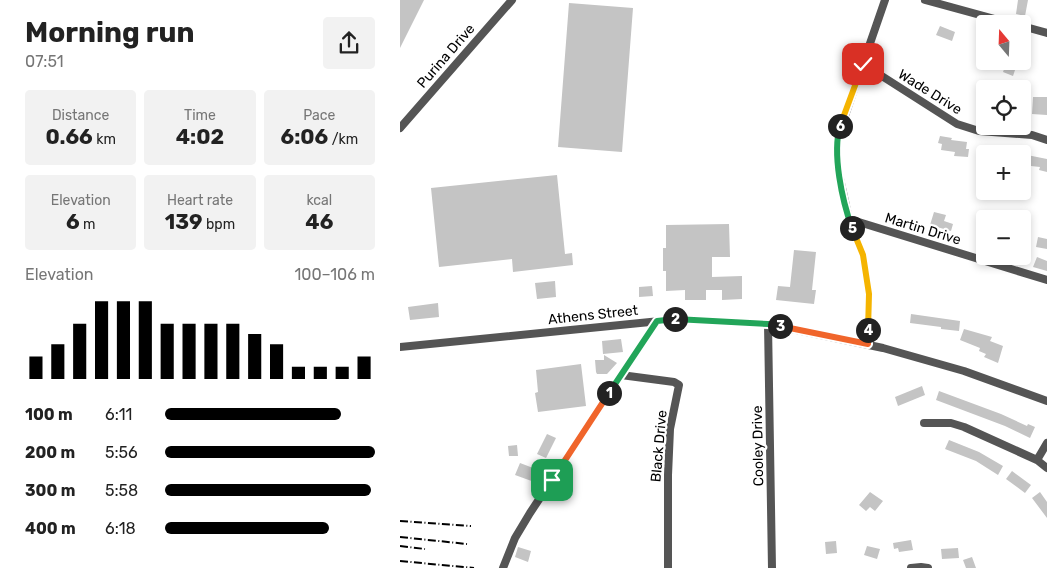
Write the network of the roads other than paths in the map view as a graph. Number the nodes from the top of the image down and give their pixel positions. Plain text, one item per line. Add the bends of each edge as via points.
1 (512, 0) edge
2 (886, 0) edge
3 (925, 0) edge
4 (980, 15) edge
5 (1031, 29) edge
6 (1047, 33) edge
7 (863, 64) junction
8 (400, 128) edge
9 (1047, 140) edge
10 (849, 219) junction
11 (1047, 280) edge
12 (657, 321) junction
13 (768, 324) junction
14 (868, 344) junction
15 (400, 347) edge
16 (621, 375) junction
17 (1047, 400) edge
18 (924, 423) dead end
19 (1047, 444) edge
20 (1037, 460) junction
21 (1047, 468) edge
22 (503, 568) edge
23 (668, 568) edge
24 (772, 568) edge
25 (911, 568) edge
26 (928, 568) edge

1 - 8 street, Purina Drive
2 - 7 street
3 - 4 street
5 - 6 street
7 - 9 street, Wade Drive via 956,124 978,131 1032,135
7 - 10 street via 836,139
10 - 11 street, Martin Drive
10 - 14 street via 863,255 869,294
12 - 13 street, Athens Street via 680,319
12 - 15 street, Athens Street
12 - 16 street
13 - 14 street, Athens Street
13 - 24 street, Cooley Drive
14 - 17 street, Athens Street via 964,371
16 - 22 street via 530,513
16 - 23 street, Black Drive via 674,382 679,386 670,429
18 - 20 street via 951,423 964,427
19 - 20 street
20 - 21 street
25 - 26 street

